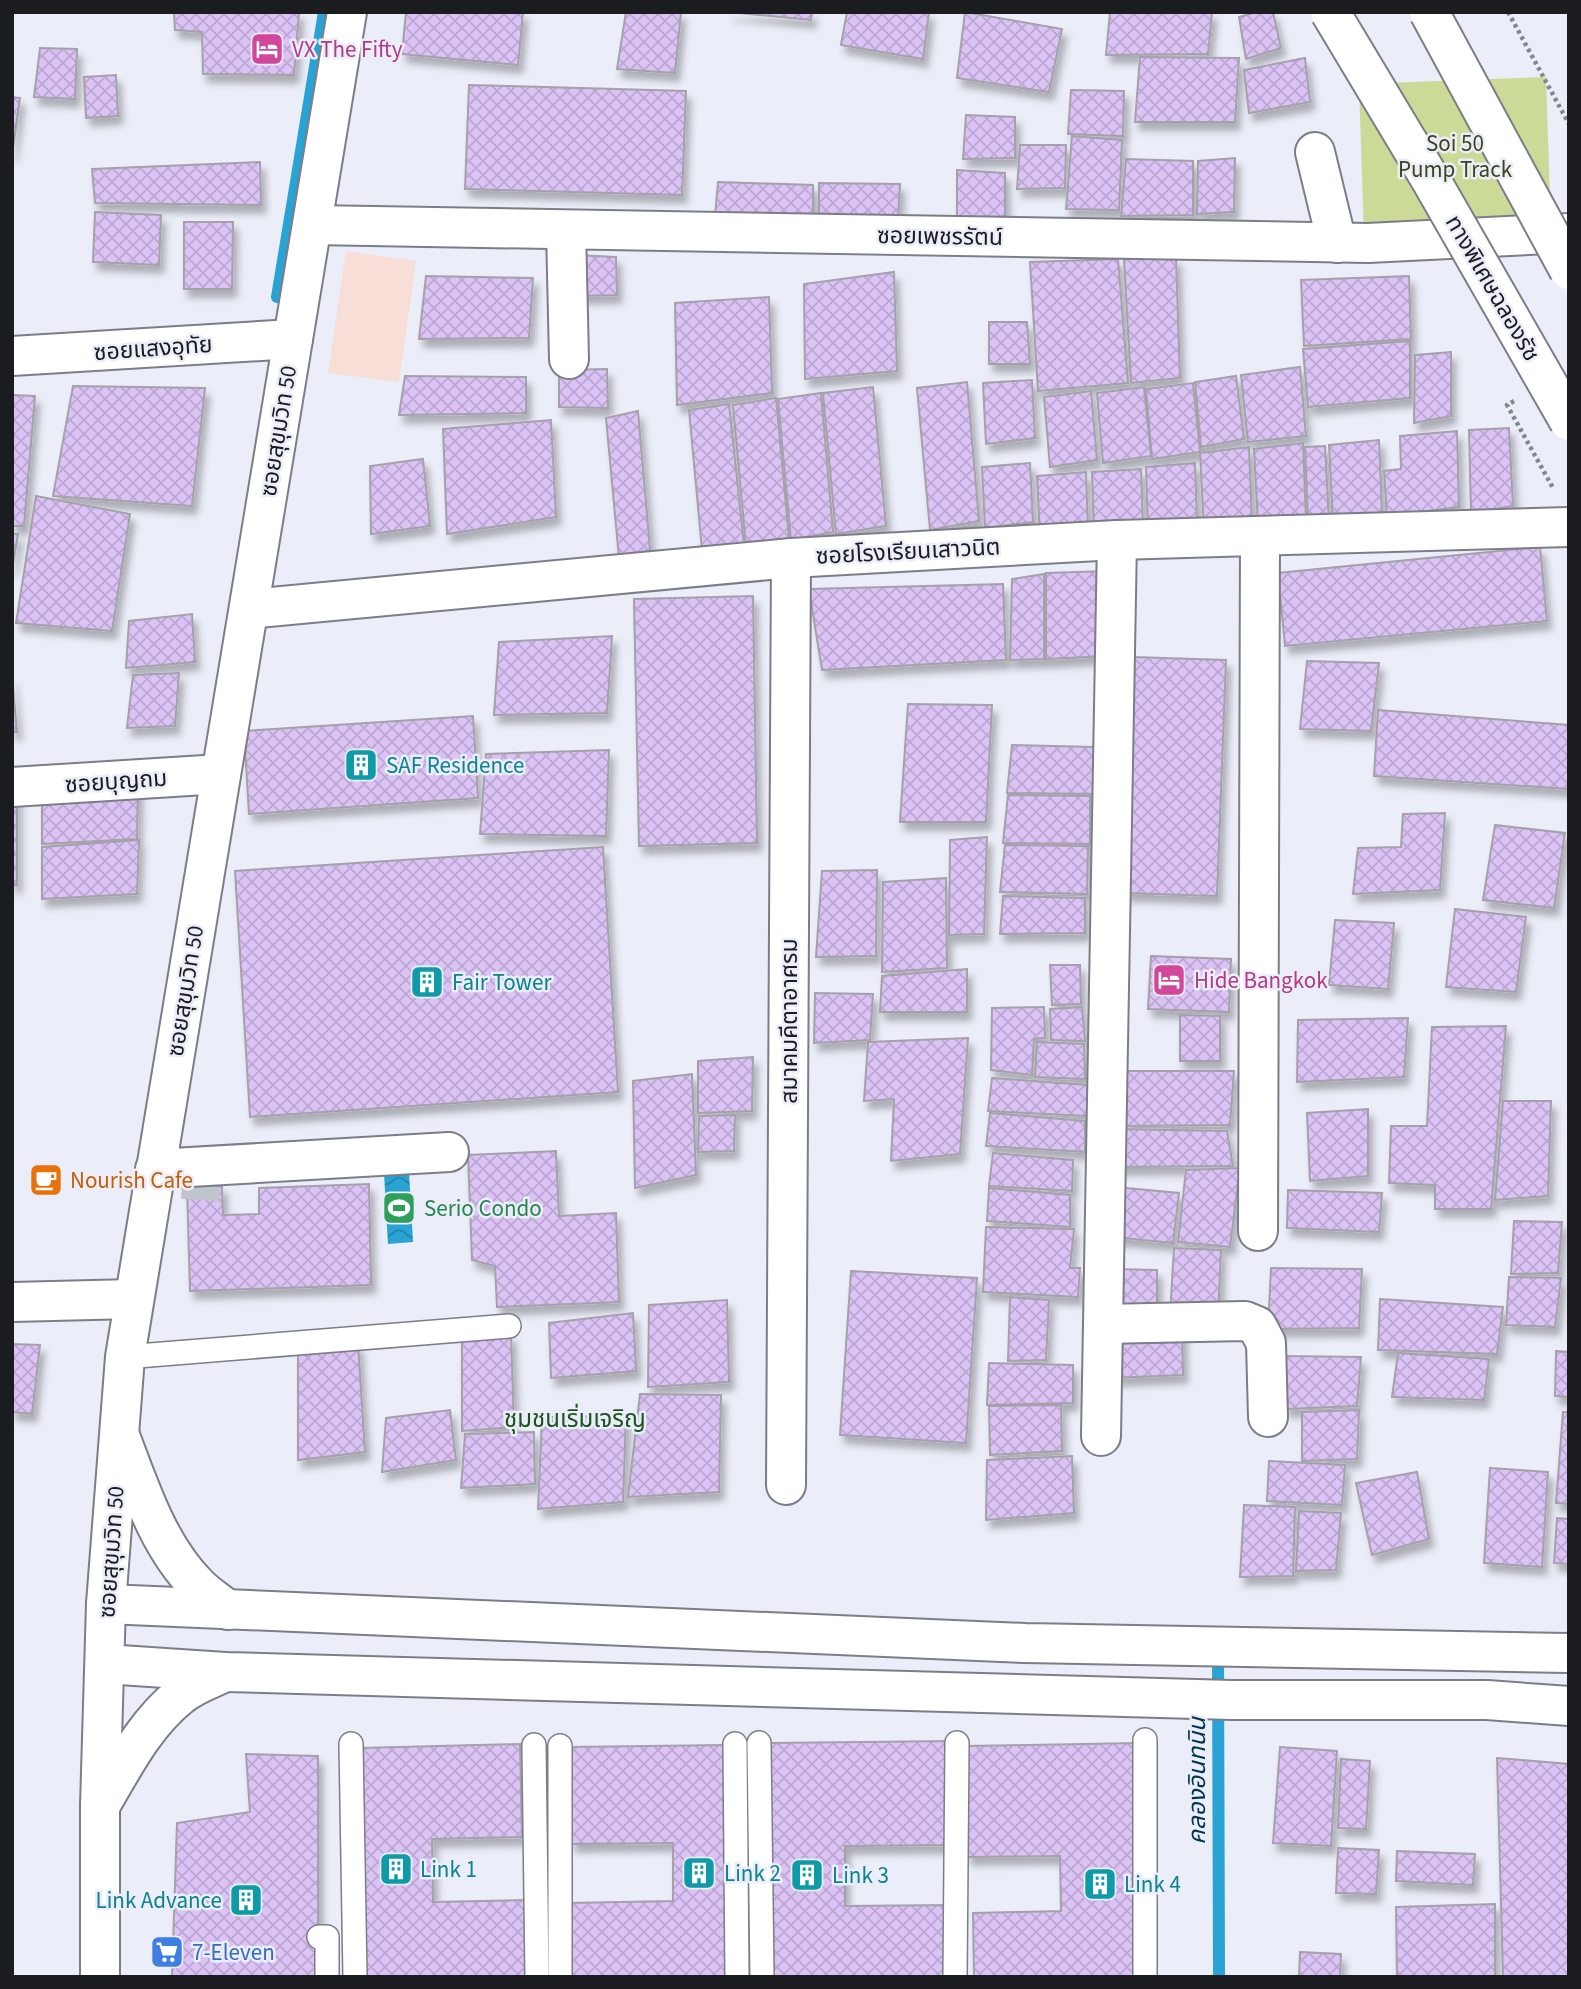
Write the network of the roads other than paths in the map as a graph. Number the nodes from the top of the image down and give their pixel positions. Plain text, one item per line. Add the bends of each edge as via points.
1 (347, 12) edge
2 (1330, 12) edge
3 (1429, 12) edge
4 (1315, 152) dead end
5 (312, 225) junction
6 (566, 230) junction
7 (1569, 233) edge
8 (1337, 243) junction
9 (1569, 270) edge
10 (293, 339) junction
11 (12, 356) edge
12 (569, 359) dead end
13 (1569, 421) edge
14 (1569, 527) edge
15 (1260, 536) junction
16 (1117, 540) junction
17 (791, 558) junction
18 (250, 610) junction
19 (220, 774) junction
20 (12, 787) edge
21 (449, 1152) dead end
22 (155, 1170) junction
23 (1258, 1231) dead end
24 (133, 1299) junction
25 (12, 1302) edge
26 (1103, 1324) junction
27 (509, 1326) dead end
28 (125, 1357) junction
29 (1268, 1417) dead end
30 (1101, 1436) dead end
31 (786, 1485) dead end
32 (129, 1508) junction
33 (108, 1586) junction
34 (228, 1610) junction
35 (1569, 1653) edge
36 (105, 1664) junction
37 (225, 1672) junction
38 (1569, 1706) edge
39 (1145, 1741) dead end
40 (759, 1743) dead end
41 (957, 1743) dead end
42 (351, 1744) dead end
43 (735, 1744) dead end
44 (534, 1745) dead end
45 (560, 1746) dead end
46 (100, 1807) junction
47 (319, 1937) dead end
48 (100, 1977) edge
49 (327, 1977) edge
50 (355, 1977) edge
51 (537, 1977) edge
52 (560, 1977) edge
53 (737, 1977) edge
54 (762, 1977) edge
55 (955, 1977) edge
56 (1145, 1977) edge

1 - 5 main road, ซอยสุขุมวิท 50
2 - 13 main road, ทางพิเศษฉลองรัช, bridge
3 - 9 main road, bridge
4 - 8 main road
5 - 6 main road, ซอยเพชรรัตน์
5 - 10 main road, ซอยสุขุมวิท 50
6 - 8 main road, ซอยเพชรรัตน์
6 - 12 main road
7 - 8 main road, ซอยเพชรรัตน์
10 - 11 main road, ซอยแสงอุทัย
10 - 18 main road, ซอยสุขุมวิท 50
14 - 15 main road, ซอยโรงเรียนเสาวนิต
15 - 16 main road, ซอยโรงเรียนเสาวนิต
15 - 23 main road
16 - 17 main road, ซอยโรงเรียนเสาวนิต
16 - 26 main road
17 - 18 main road, ซอยโรงเรียนเสาวนิต
17 - 31 main road, สมาคมคีตาอาศรม
18 - 19 main road, ซอยสุขุมวิท 50
19 - 20 main road, ซอยบุญถม
19 - 22 main road, ซอยสุขุมวิท 50
21 - 22 main road via 202,1177
22 - 24 main road, ซอยสุขุมวิท 50
24 - 25 main road
24 - 28 main road, ซอยสุขุมวิท 50
26 - 29 main road via 1245,1321 1257,1326 1266,1343
26 - 30 main road
27 - 28 lane
28 - 32 main road, ซอยสุขุมวิท 50 via 120,1436
32 - 33 main road, ซอยสุขุมวิท 50
32 - 34 main road via 160,1534 198,1586
33 - 34 main road
33 - 36 main road, ซอยสุขุมวิท 50
34 - 35 main road via 1011,1642
36 - 37 main road
36 - 46 main road, ซอยสุขุมวิท 50
37 - 38 main road via 1233,1700 1487,1700
37 - 46 main road via 182,1693 163,1711 127,1759
39 - 56 lane
40 - 54 lane
41 - 55 lane
42 - 50 lane
43 - 53 lane
44 - 51 lane
45 - 52 lane
46 - 48 main road, ซอยสุขุมวิท 50
47 - 49 lane via 327,1937

